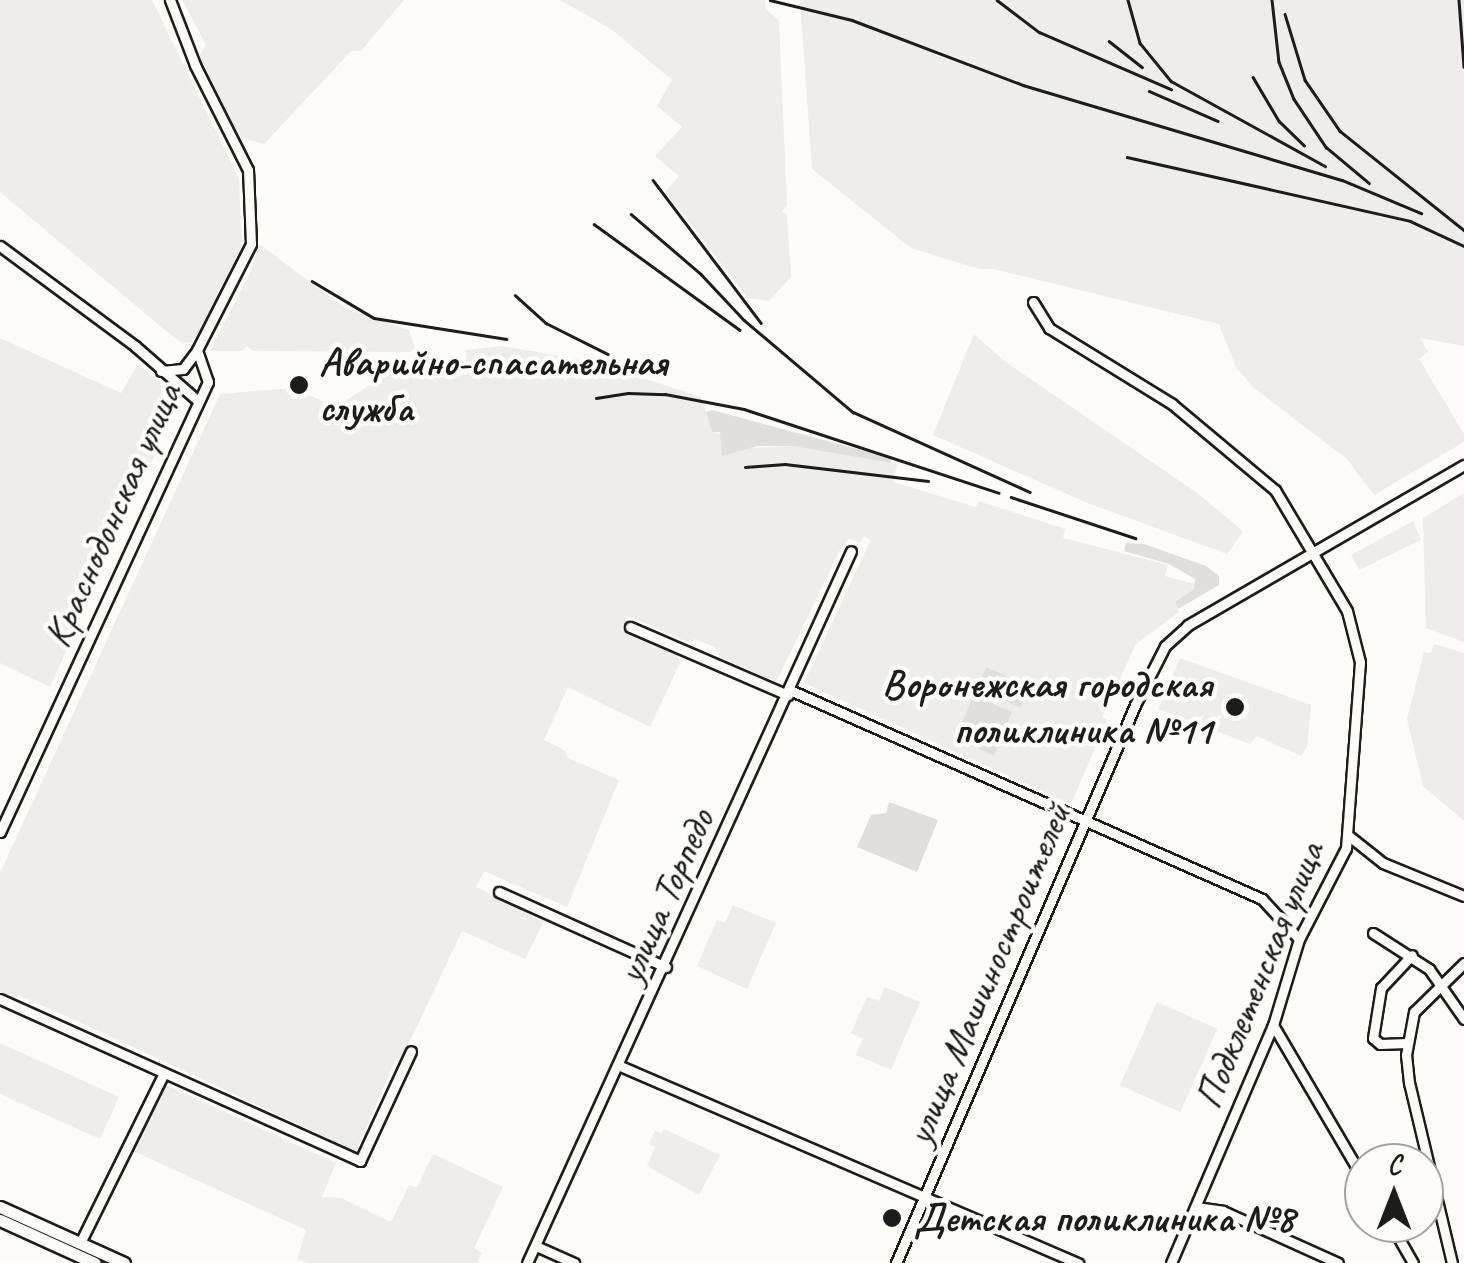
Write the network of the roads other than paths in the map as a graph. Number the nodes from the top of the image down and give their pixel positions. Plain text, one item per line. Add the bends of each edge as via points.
1 (170, 0) edge
2 (0, 246) edge
3 (1033, 302) dead end
4 (197, 350) junction
5 (162, 371) junction
6 (198, 401) junction
7 (1464, 466) edge
8 (851, 551) dead end
9 (1315, 552) junction
10 (630, 627) dead end
11 (789, 693) junction
12 (1086, 822) junction
13 (0, 832) edge
14 (1349, 836) junction
15 (499, 892) dead end
16 (1464, 896) edge
17 (1373, 933) dead end
18 (1299, 939) junction
19 (1412, 955) junction
20 (1464, 963) edge
21 (666, 967) junction
22 (1441, 983) junction
23 (0, 999) edge
24 (1464, 1019) edge
25 (1272, 1025) junction
26 (1408, 1044) junction
27 (411, 1052) dead end
28 (620, 1066) junction
29 (163, 1075) junction
30 (1344, 1146) edge
31 (925, 1195) junction
32 (0, 1207) edge
33 (1196, 1207) junction
34 (0, 1220) edge
35 (80, 1243) junction
36 (536, 1246) junction
37 (95, 1263) edge
38 (124, 1263) edge
39 (527, 1263) edge
40 (574, 1263) edge
41 (896, 1263) edge
42 (1078, 1263) edge
43 (1172, 1263) edge
44 (1338, 1263) edge
45 (1452, 1263) edge

1 - 4 street, Краснодонская улица via 195,65 242,152 253,233
2 - 5 street
3 - 9 street, Подклетенская улица via 1049,328 1172,404 1274,490
4 - 5 street via 182,369
4 - 6 street, Краснодонская улица via 208,382
5 - 6 street
6 - 13 street, Краснодонская улица
7 - 9 street, улица Машиностроителей
8 - 11 street, улица Торпедо
9 - 12 street, улица Машиностроителей via 1188,625 1166,645
9 - 14 street, Подклетенская улица via 1351,621 1360,662
10 - 11 street
11 - 12 street
11 - 21 street, улица Торпедо
12 - 18 street via 1262,899
12 - 31 street, улица Машиностроителей
14 - 16 street via 1383,863
14 - 18 street, Подклетенская улица
15 - 21 street
17 - 19 street
18 - 25 street, Подклетенская улица
19 - 22 street
19 - 26 street via 1381,988 1373,1038
20 - 22 street
21 - 28 street, улица Торпедо
22 - 24 street
22 - 26 street via 1414,1012
23 - 29 street
25 - 30 street
25 - 33 street, Подклетенская улица
26 - 45 street via 1409,1084
27 - 29 street via 360,1161
28 - 31 street
28 - 36 street, улица Торпедо
29 - 35 street
31 - 41 street, улица Машиностроителей
31 - 42 street
32 - 35 main road
33 - 43 street, Подклетенская улица
33 - 44 street via 1224,1212
34 - 37 main road
35 - 38 main road
36 - 39 street, улица Торпедо
36 - 40 street

